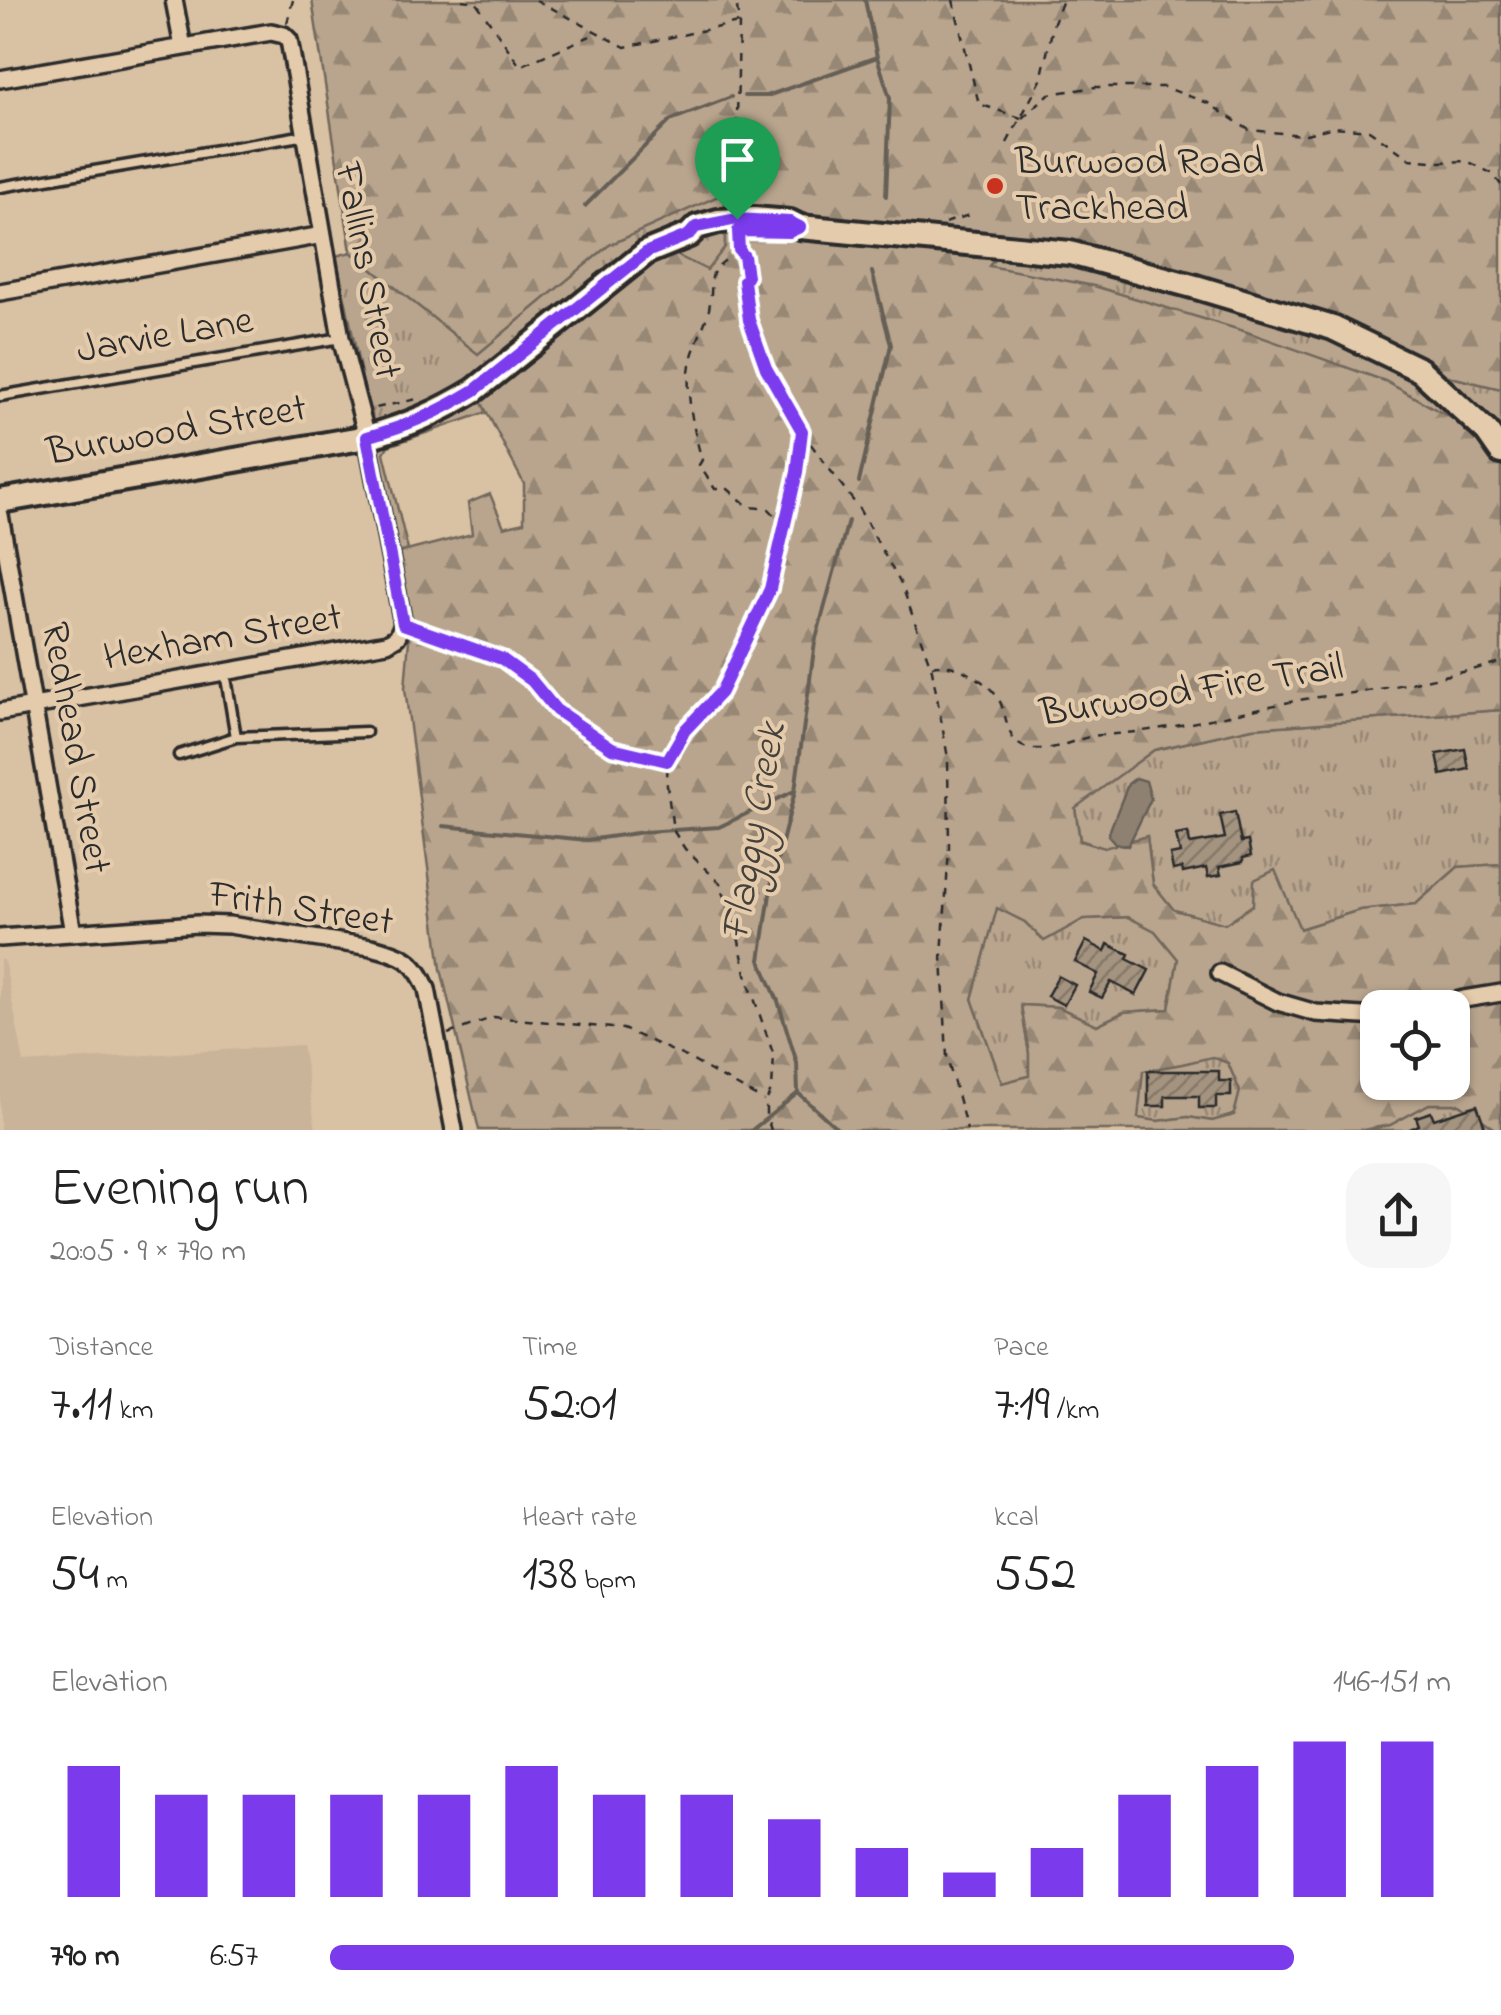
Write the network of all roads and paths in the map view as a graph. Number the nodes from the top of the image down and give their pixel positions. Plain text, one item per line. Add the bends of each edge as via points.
1 (174, 0) edge
2 (293, 0) edge
3 (462, 0) edge
4 (536, 0) edge
5 (736, 0) edge
6 (954, 0) edge
7 (1063, 0) edge
8 (740, 23) junction
9 (598, 33) junction
10 (284, 35) junction
11 (182, 48) junction
12 (0, 80) edge
13 (1022, 118) junction
14 (306, 135) junction
15 (1007, 143) dead end
16 (1501, 185) edge
17 (0, 187) edge
18 (738, 234) junction
19 (323, 235) junction
20 (0, 292) edge
21 (341, 338) junction
22 (0, 396) edge
23 (802, 431) junction
24 (367, 437) junction
25 (1501, 452) edge
26 (0, 501) edge
27 (0, 515) edge
28 (784, 526) junction
29 (8, 605) edge
30 (400, 630) junction
31 (1501, 662) edge
32 (930, 666) junction
33 (225, 672) junction
34 (34, 706) junction
35 (0, 712) edge
36 (366, 732) dead end
37 (236, 737) junction
38 (179, 755) dead end
39 (667, 761) junction
40 (73, 933) junction
41 (0, 938) edge
42 (1220, 973) dead end
43 (1501, 994) edge
44 (1470, 998) edge
45 (1360, 1017) edge
46 (438, 1038) junction
47 (766, 1102) junction
48 (770, 1128) edge
49 (965, 1129) edge
50 (454, 1130) edge

1 - 11 street
2 - 10 path
3 - 9 path via 476,2 520,66
4 - 9 path
5 - 8 path
6 - 13 path via 979,104
7 - 13 path via 1041,80
8 - 9 path via 625,47
8 - 18 path via 736,168 744,184 736,192
10 - 11 street
10 - 14 street, Fallins Street
11 - 12 street
13 - 15 path
13 - 16 path via 1049,94 1164,86 1250,130 1370,130 1410,159 1467,161
14 - 17 lane
14 - 19 street, Fallins Street
18 - 23 path via 749,320 766,368
18 - 24 main road, Burwood Street via 696,227 647,252 446,408
18 - 25 main road via 790,222 974,242 1070,254 1196,286 1332,328 1420,370
18 - 28 path via 710,276 708,310 689,366 693,427 699,465 715,488 728,488 748,507 770,510
19 - 20 street
19 - 21 street, Fallins Street
21 - 22 lane, Jarvie Lane
21 - 24 street, Fallins Street
23 - 28 path
23 - 32 path via 858,507 902,586
24 - 26 main road, Burwood Street
24 - 30 street, Fallins Street
27 - 29 street, Redhead Street
28 - 39 path via 770,589 721,692
29 - 34 street, Redhead Street
30 - 33 street, Hexham Street via 388,643
30 - 39 path via 502,659 556,710 612,748
31 - 32 path, Burwood Fire Trail via 1040,750 1010,734 1001,701 989,688 962,670
32 - 49 path via 948,758 942,956 947,1058
33 - 34 street, Hexham Street
33 - 37 lane
34 - 35 street, Hexham Street
34 - 40 street, Redhead Street
36 - 37 lane
37 - 38 lane
39 - 47 path via 673,830 720,882 774,1056
40 - 41 street, Frith Street
40 - 46 street, Frith Street via 228,925 393,952 421,974
42 - 45 street via 1278,1002
43 - 44 street
46 - 47 path via 494,1017 623,1029
46 - 50 street
47 - 48 path

